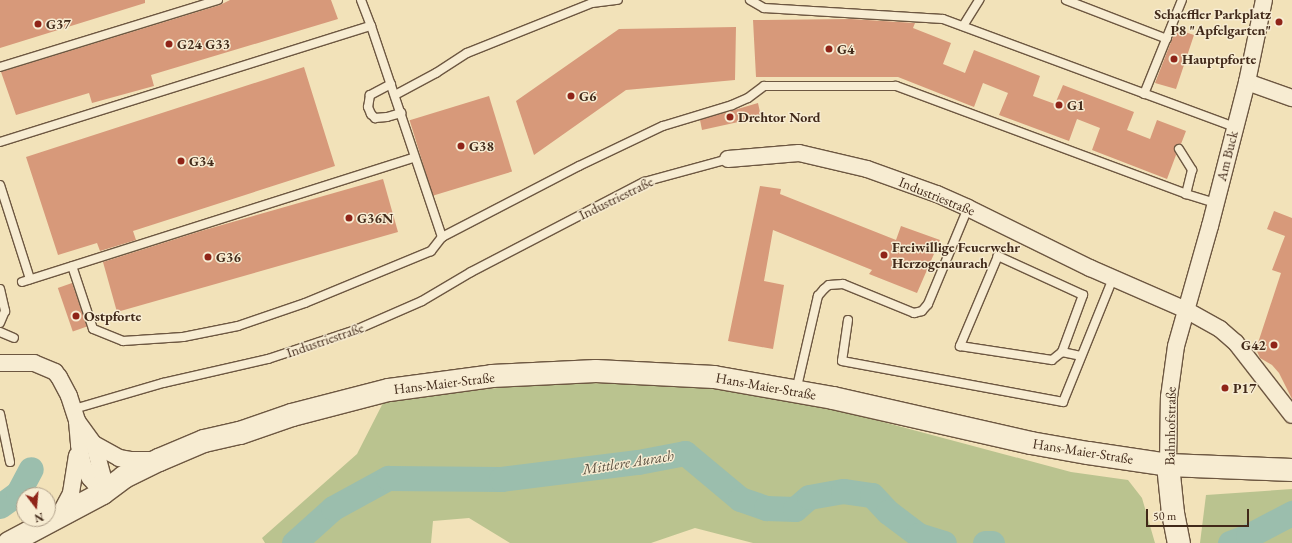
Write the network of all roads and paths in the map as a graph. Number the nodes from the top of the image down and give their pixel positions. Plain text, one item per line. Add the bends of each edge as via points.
1 (218, 0) edge
2 (361, 0) edge
3 (618, 0) edge
4 (750, 0) edge
5 (979, 0) edge
6 (1066, 0) edge
7 (1182, 0) edge
8 (1264, 0) edge
9 (371, 26) junction
10 (963, 26) junction
11 (1166, 39) junction
12 (0, 67) edge
13 (1247, 82) junction
14 (391, 84) junction
15 (1144, 94) junction
16 (394, 95) junction
17 (1292, 98) edge
18 (401, 113) junction
19 (1234, 127) junction
20 (0, 142) edge
21 (1179, 149) dead end
22 (415, 157) junction
23 (728, 159) joint
24 (0, 185) edge
25 (1186, 194) junction
26 (1216, 203) junction
27 (968, 208) junction
28 (442, 237) junction
29 (72, 266) junction
30 (1113, 278) junction
31 (0, 289) edge
32 (1186, 310) junction
33 (848, 320) dead end
34 (0, 323) edge
35 (0, 332) edge
36 (14, 338) dead end
37 (1062, 352) junction
38 (1081, 356) junction
39 (0, 363) edge
40 (796, 391) junction
41 (0, 414) edge
42 (75, 415) junction
43 (1292, 415) edge
44 (240, 433) junction
45 (86, 445) junction
46 (159, 460) junction
47 (10, 462) dead end
48 (1168, 465) junction
49 (1292, 470) edge
50 (103, 493) junction
51 (59, 516) junction
52 (1179, 540) edge
53 (9, 543) edge

1 - 12 lane
2 - 9 lane
3 - 16 lane via 592,3 467,53
4 - 10 lane via 764,8 943,19
5 - 10 lane
6 - 11 lane
7 - 11 lane
8 - 13 street, Am Buck
9 - 14 lane
9 - 20 lane
10 - 15 lane
11 - 15 lane
13 - 17 street
13 - 19 street, Am Buck
14 - 16 lane
14 - 18 lane via 370,95 368,107 375,118
15 - 19 lane
16 - 18 lane
18 - 22 lane
19 - 26 street, Am Buck
21 - 25 lane via 1192,170
22 - 28 lane
22 - 29 lane
23 - 27 street, Industriestraße via 799,153 867,169
23 - 42 lane, Industriestraße via 644,182 471,272 422,301 358,330 268,359 163,383
24 - 29 lane via 26,280
25 - 26 lane
25 - 28 lane via 896,86 764,86 742,100 656,130 579,166
26 - 32 street, Am Buck
27 - 30 street, Industriestraße
27 - 40 lane via 928,304 922,311 914,313 843,284 829,285 824,289 818,296
28 - 29 lane via 431,251 305,303 238,326 183,337 123,341 93,329
30 - 32 street, Industriestraße
30 - 38 lane
31 - 34 lane via 5,311
32 - 43 street, Industriestraße via 1220,329 1236,343
32 - 48 street, Bahnhofstraße via 1176,346 1169,397
33 - 38 lane via 842,362 1063,402
35 - 36 lane
37 - 37 lane via 1052,360 960,346 998,256 1083,295
37 - 38 lane
39 - 42 street via 34,363 55,372 69,396
40 - 44 street, Hans-Maier-Straße via 714,377 596,371 492,376 389,390 292,415
40 - 48 street, Hans-Maier-Straße via 1031,443
41 - 47 lane
42 - 45 street
44 - 46 street, Hans-Maier-Straße via 204,441
44 - 50 street, Hans-Maier-Straße via 209,452 129,489
45 - 46 street via 120,458
45 - 50 street via 86,472
45 - 51 street via 71,493
46 - 50 street, Hans-Maier-Straße via 124,477
48 - 49 street, Hans-Maier-Straße
48 - 52 street, Bahnhofstraße via 1173,513
50 - 51 street, Hans-Maier-Straße
51 - 53 street, Hans-Maier-Straße

